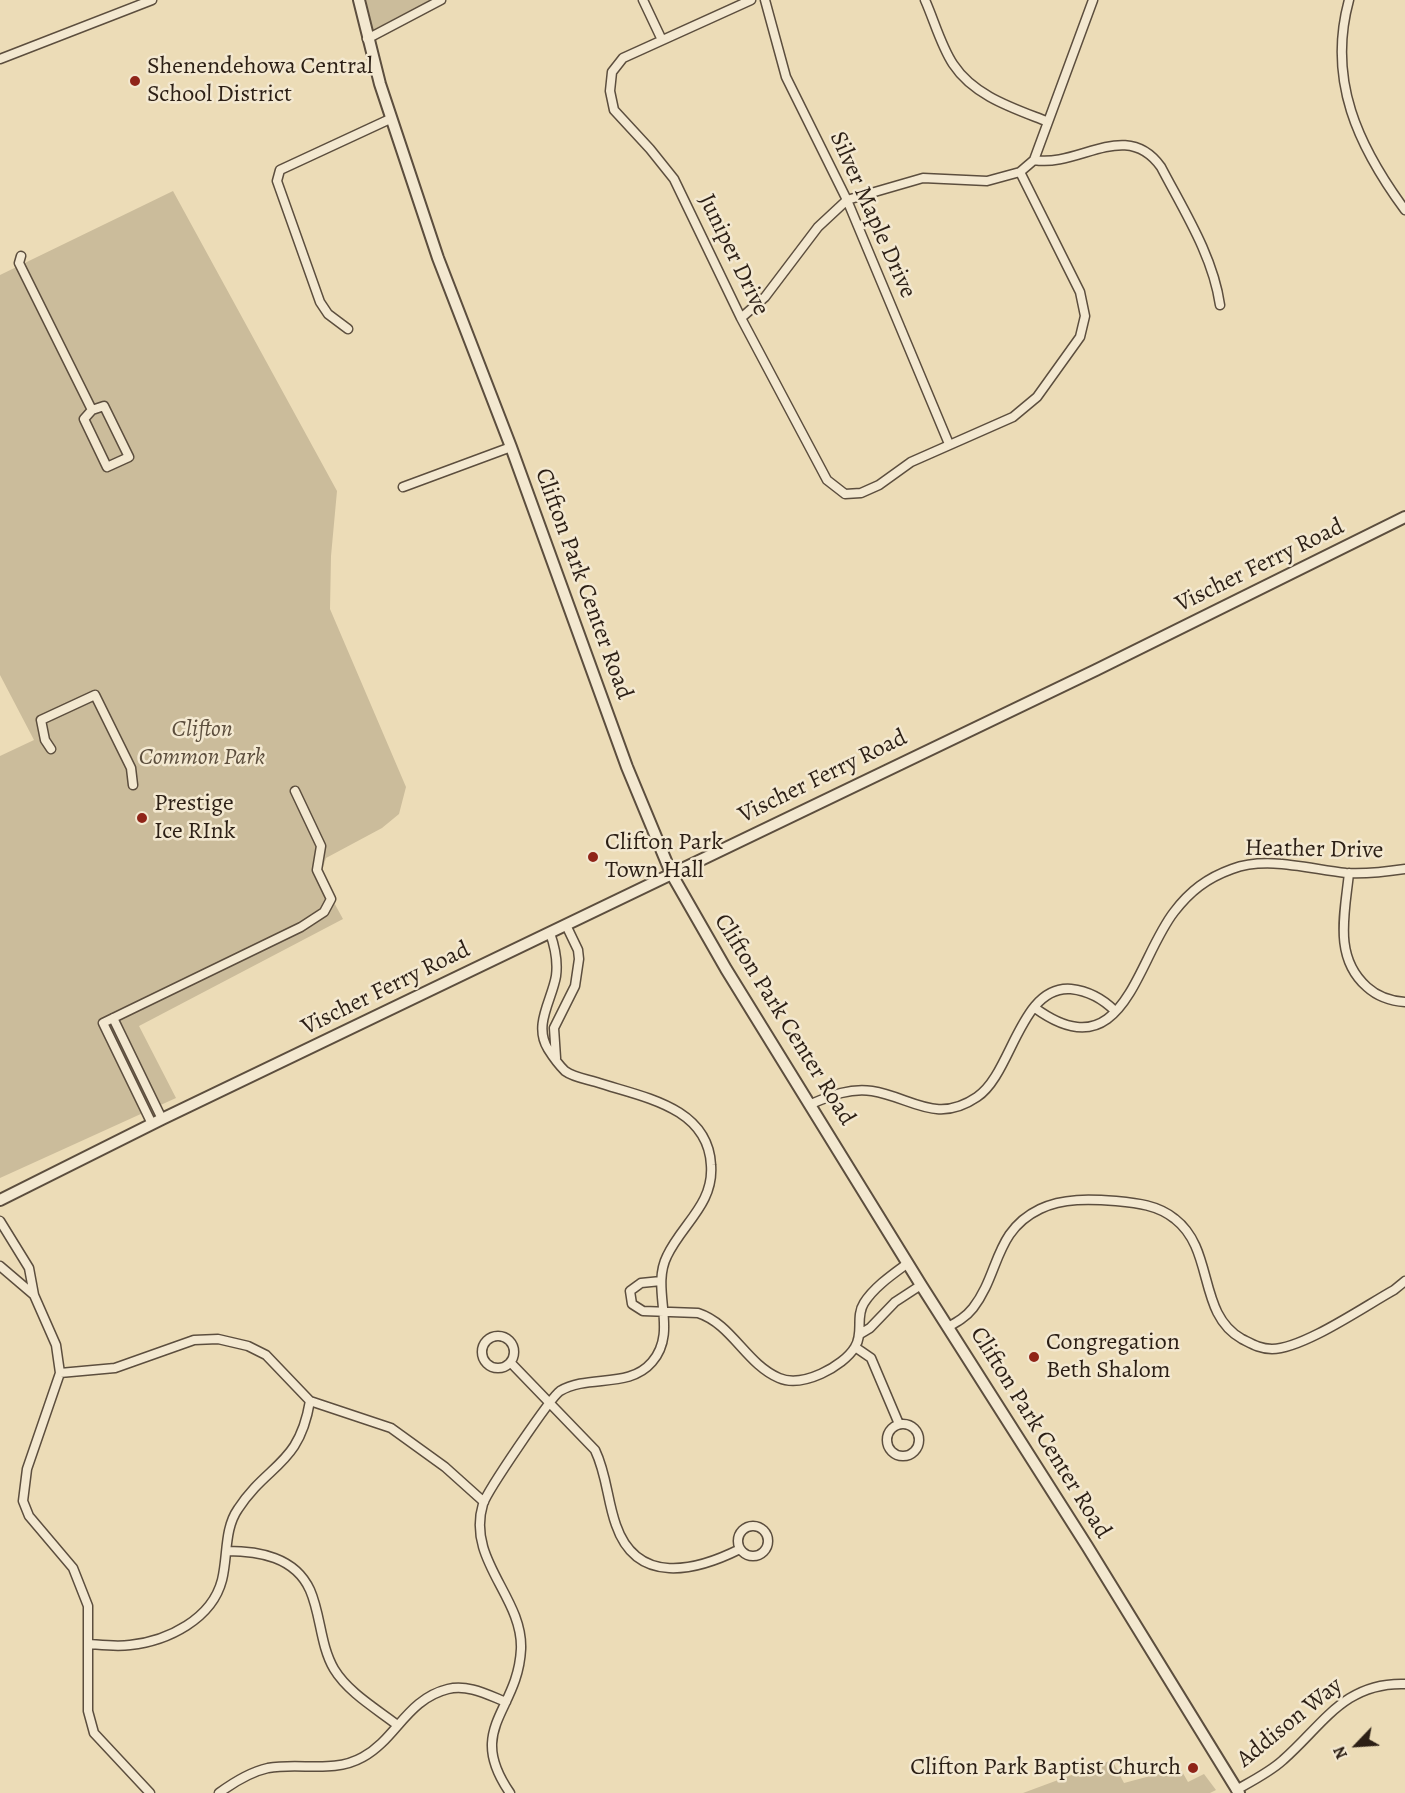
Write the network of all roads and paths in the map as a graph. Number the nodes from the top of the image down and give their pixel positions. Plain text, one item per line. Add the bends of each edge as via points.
1 (152, 0) edge
2 (359, 0) edge
3 (441, 0) edge
4 (643, 0) edge
5 (751, 0) edge
6 (765, 0) edge
7 (925, 0) edge
8 (1093, 0) edge
9 (1349, 0) edge
10 (661, 38) junction
11 (367, 39) junction
12 (0, 59) edge
13 (390, 119) junction
14 (1046, 121) junction
15 (1034, 160) junction
16 (1020, 172) junction
17 (848, 200) junction
18 (1405, 210) edge
19 (21, 256) dead end
20 (1220, 305) dead end
21 (741, 318) junction
22 (348, 329) dead end
23 (92, 410) junction
24 (949, 444) junction
25 (511, 447) junction
26 (403, 487) dead end
27 (1405, 518) edge
28 (51, 749) dead end
29 (133, 785) dead end
30 (295, 791) dead end
31 (1405, 869) edge
32 (671, 873) junction
33 (1348, 873) junction
34 (566, 925) junction
35 (550, 933) junction
36 (1405, 1002) edge
37 (1035, 1008) junction
38 (1115, 1011) junction
39 (113, 1018) junction
40 (557, 1061) junction
41 (811, 1104) junction
42 (157, 1121) junction
43 (0, 1200) edge
44 (0, 1221) edge
45 (908, 1263) junction
46 (0, 1266) edge
47 (661, 1281) junction
48 (1405, 1281) edge
49 (921, 1285) junction
50 (34, 1295) junction
51 (664, 1312) junction
52 (948, 1327) junction
53 (860, 1334) junction
54 (855, 1347) junction
55 (511, 1363) dead end
56 (60, 1373) junction
57 (310, 1401) junction
58 (550, 1403) junction
59 (899, 1424) junction
60 (484, 1502) junction
61 (740, 1549) dead end
62 (227, 1551) junction
63 (89, 1644) junction
64 (1405, 1684) edge
65 (506, 1702) junction
66 (396, 1724) junction
67 (1237, 1791) edge
68 (150, 1793) edge
69 (219, 1793) edge
70 (510, 1793) edge

1 - 12 street
2 - 11 street, Clifton Park Center Road
3 - 11 street
4 - 10 street
5 - 10 street, Juniper Drive
6 - 17 street, Silver Maple Drive via 786,78
7 - 14 street via 952,63 968,82 995,100
8 - 14 street
9 - 18 street via 1340,43 1348,103 1368,152
10 - 21 street, Juniper Drive via 623,58 612,72 614,110 674,179
11 - 13 street, Clifton Park Center Road
13 - 22 street via 280,170 277,181 320,302 328,314
13 - 25 street, Clifton Park Center Road via 438,258
14 - 15 street
15 - 16 street
15 - 20 street via 1052,160 1119,145 1139,147 1152,154 1208,258
16 - 17 street via 987,181 923,178
16 - 24 street via 1080,292 1083,326 1080,337 1037,397 1013,417
17 - 21 street via 818,227 765,297
17 - 24 street, Silver Maple Drive
19 - 23 street via 19,263
21 - 24 street, Juniper Drive via 827,480 845,494 861,493 879,485 911,462
23 - 23 street via 104,406 129,457 107,467 84,419
25 - 26 street
25 - 32 street, Clifton Park Center Road via 623,758
27 - 32 street, Vischer Ferry Road
28 - 29 street via 40,720 95,695 131,768
30 - 39 street via 321,846 317,870 331,899 324,912 301,927
31 - 33 street, Heather Drive
32 - 34 street, Vischer Ferry Road
32 - 41 street, Clifton Park Center Road
33 - 36 street via 1343,942 1349,966 1371,991 1392,1001
33 - 38 street, Heather Drive via 1250,865 1206,881 1173,914 1132,993
34 - 35 street, Vischer Ferry Road
34 - 40 street via 579,959 575,986 554,1028
35 - 40 street via 556,966 542,1032
35 - 42 street, Vischer Ferry Road
37 - 38 street, Heather Drive via 1074,1029 1086,1028
37 - 38 street via 1045,997 1066,989 1095,995
37 - 41 street via 1020,1028 999,1075 984,1092 962,1105 928,1108 881,1093 859,1091 843,1091
39 - 42 street
39 - 42 street via 103,1023
40 - 47 street via 571,1075 678,1110 691,1119 705,1138 711,1162 709,1190 701,1208 667,1255
41 - 45 street, Clifton Park Center Road
42 - 43 street, Vischer Ferry Road
44 - 50 street via 29,1268
45 - 49 street, Clifton Park Center Road
45 - 53 street via 865,1302 858,1321
46 - 50 street
47 - 51 street
47 - 51 street via 640,1282 630,1291 632,1304 643,1311
48 - 52 street via 1294,1344 1272,1349 1256,1347 1233,1334 1219,1320 1202,1262 1176,1220 1150,1206 1133,1203 1054,1203 1026,1217 1007,1234 981,1296 972,1310
49 - 52 street, Clifton Park Center Road
49 - 53 street via 895,1302
50 - 56 street via 56,1345
51 - 54 street via 706,1316 726,1331 754,1362 787,1381 806,1379 826,1370
51 - 58 street via 663,1343 652,1363 625,1378 573,1386 561,1391
52 - 67 street, Clifton Park Center Road
53 - 54 street
54 - 59 street via 871,1358
55 - 58 street
56 - 57 street via 115,1368 194,1340 218,1339 266,1355
56 - 63 street via 27,1469 23,1501 29,1516 73,1568 80,1583 88,1606
57 - 60 street via 391,1428
57 - 62 street via 306,1426 298,1442 277,1469 242,1501 232,1517
58 - 60 street
58 - 61 street via 595,1450 621,1538 643,1562 693,1567
59 - 59 street via 890,1430 888,1446 895,1455 906,1456 915,1452 919,1437 914,1428
60 - 65 street via 483,1548 518,1621 521,1646
62 - 63 street via 218,1593 176,1633 129,1646
62 - 66 street via 268,1555 302,1578 310,1590 334,1669 343,1682
63 - 68 street via 88,1711 94,1733
64 - 67 street, Addison Way via 1377,1687 1349,1698 1326,1715 1282,1761
65 - 66 street via 478,1691 449,1689 430,1696
65 - 70 street via 493,1731 490,1753 499,1778
66 - 69 street via 374,1750 347,1764 269,1768 245,1776

